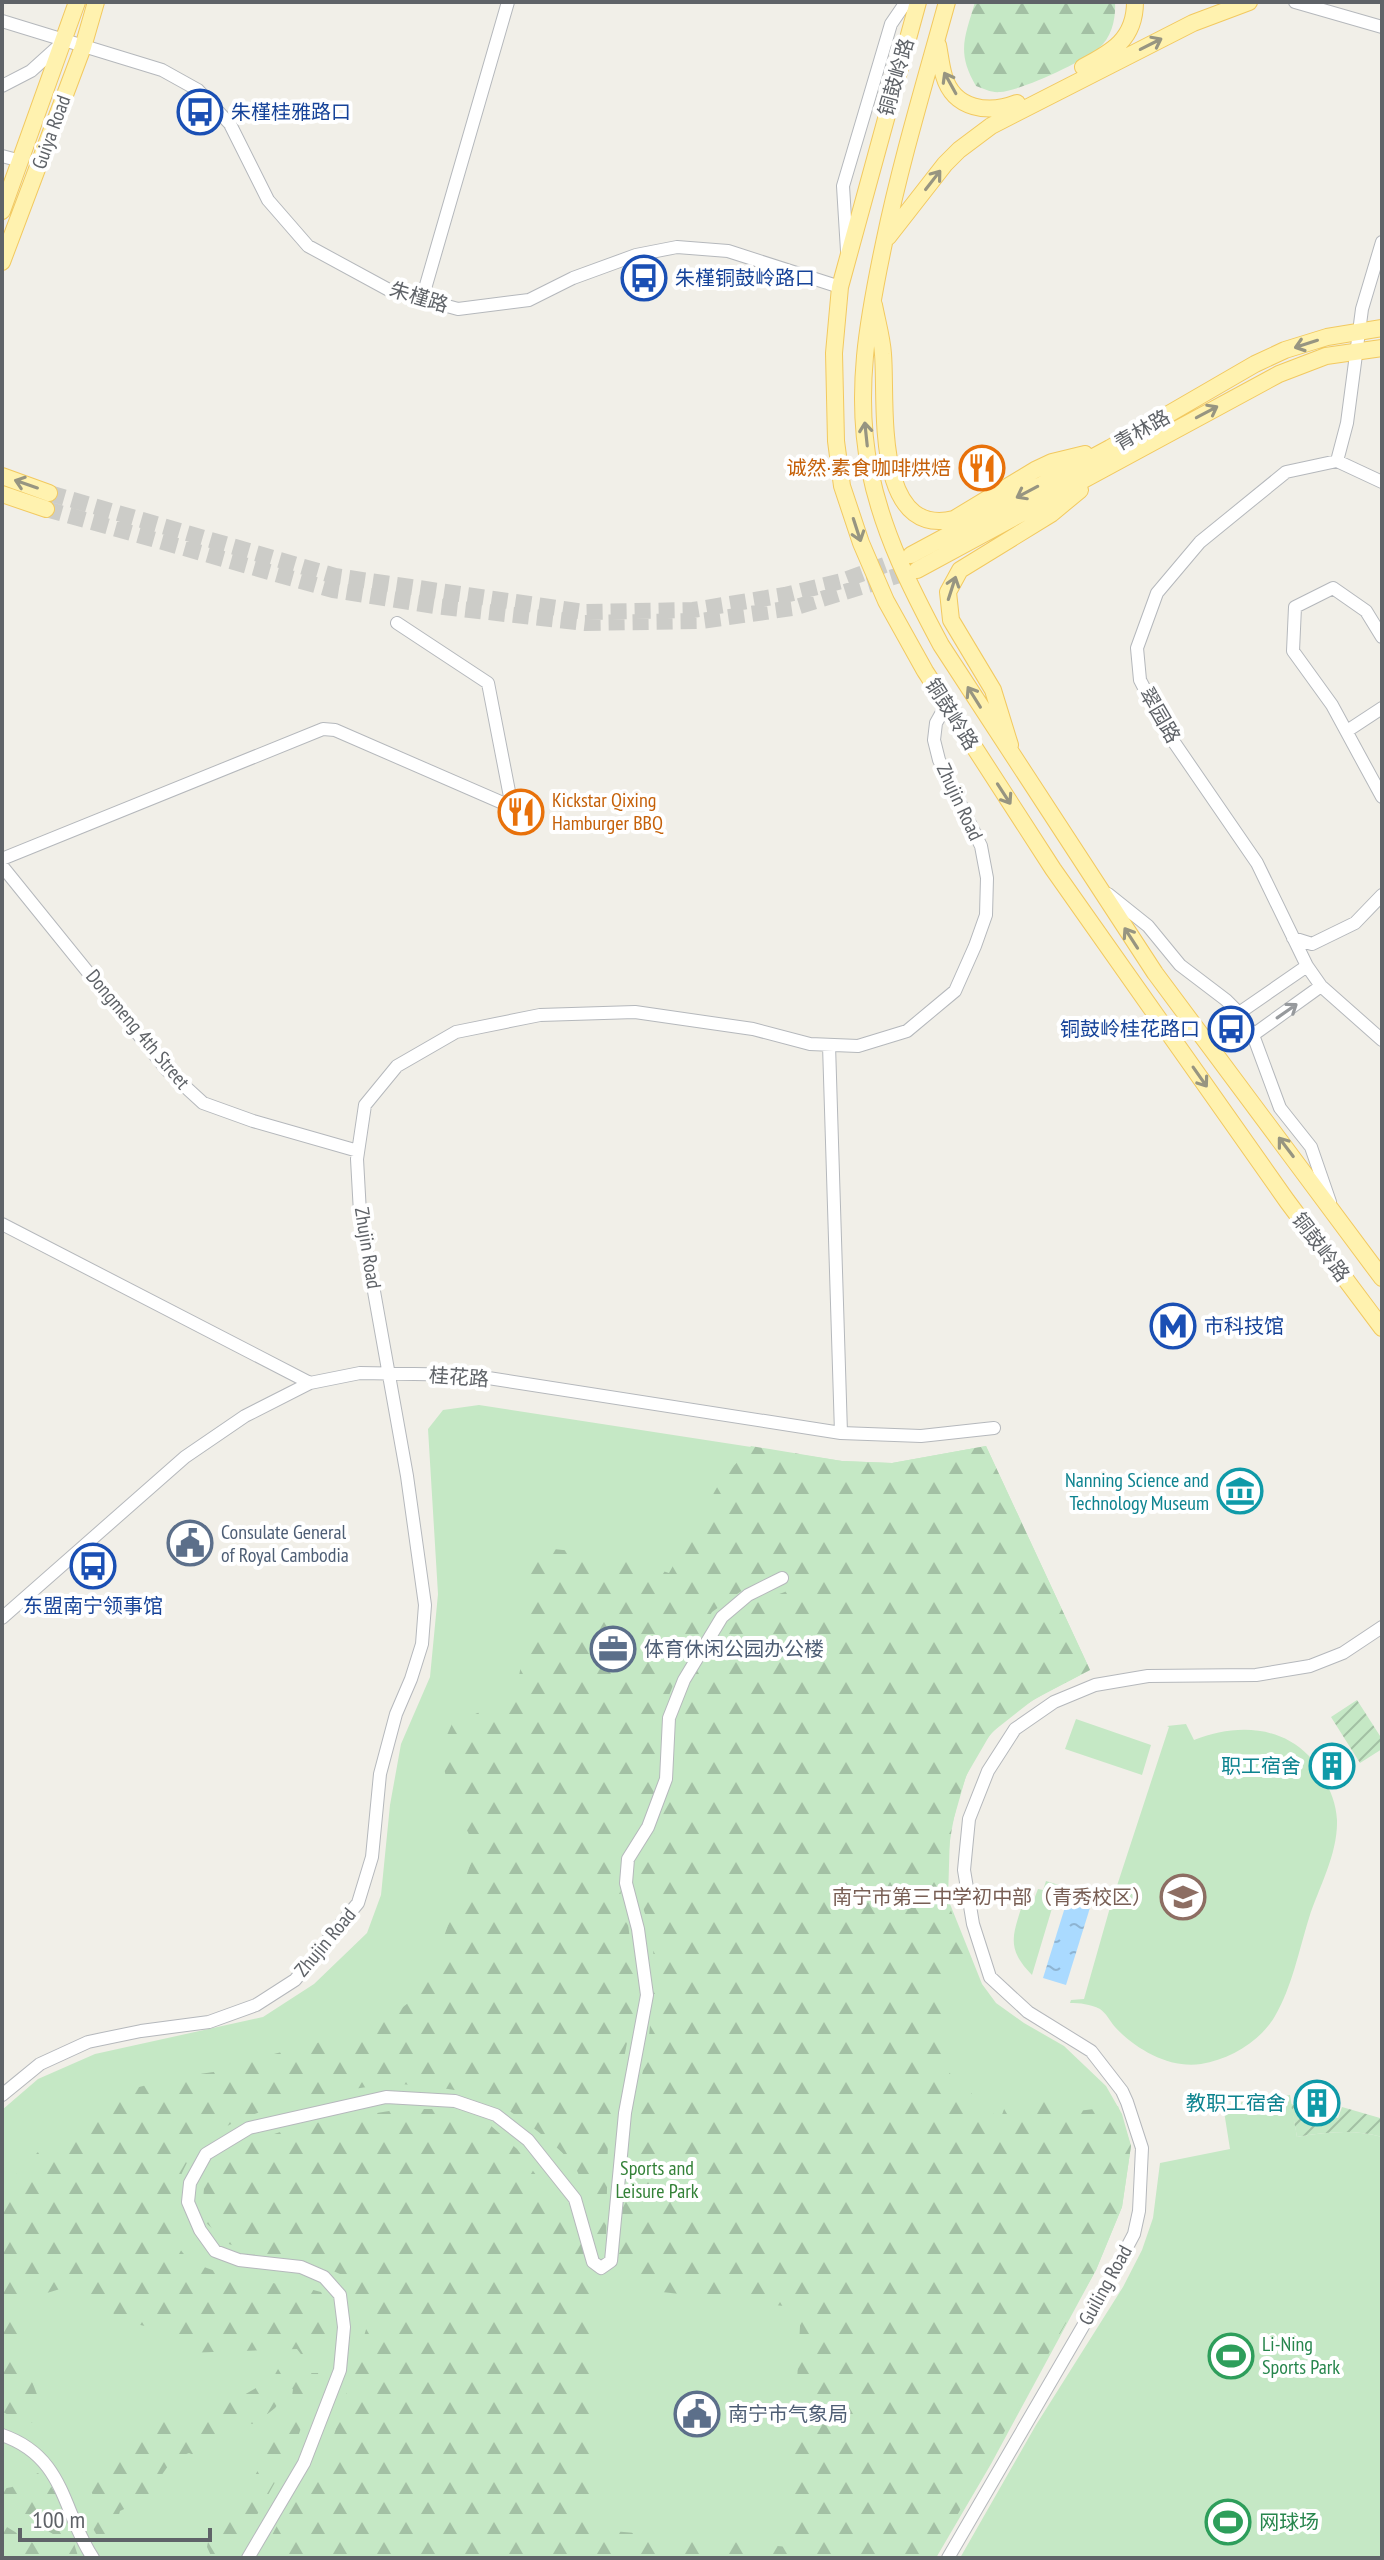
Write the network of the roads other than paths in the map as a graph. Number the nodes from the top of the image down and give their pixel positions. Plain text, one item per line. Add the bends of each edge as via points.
1 (77, 2) edge
2 (96, 2) edge
3 (508, 2) edge
4 (908, 2) edge
5 (918, 2) edge
6 (947, 2) edge
7 (1135, 2) edge
8 (1249, 2) edge
9 (1295, 2) edge
10 (2, 21) edge
11 (1382, 27) edge
12 (910, 30) junction
13 (937, 39) junction
14 (65, 40) junction
15 (83, 47) junction
16 (2, 86) edge
17 (2, 156) edge
18 (21, 161) junction
19 (2, 211) edge
20 (884, 241) junction
21 (1382, 242) edge
22 (847, 256) junction
23 (2, 262) edge
24 (840, 287) junction
25 (873, 295) junction
26 (422, 299) junction
27 (1382, 328) edge
28 (1359, 331) junction
29 (1382, 348) edge
30 (1356, 351) junction
31 (1110, 448) junction
32 (1337, 461) junction
33 (1105, 468) junction
34 (2, 476) edge
35 (1382, 482) edge
36 (2, 494) edge
37 (397, 623) dead end
38 (1382, 637) edge
39 (946, 705) junction
40 (1382, 708) edge
41 (1347, 731) junction
42 (1015, 762) junction
43 (1382, 797) edge
44 (2, 859) edge
45 (2, 866) edge
46 (1096, 884) junction
47 (1382, 895) edge
48 (1293, 938) junction
49 (1307, 966) junction
50 (1321, 986) junction
51 (1239, 1013) junction
52 (1253, 1035) junction
53 (1382, 1040) edge
54 (829, 1045) junction
55 (358, 1151) junction
56 (1332, 1208) junction
57 (2, 1224) edge
58 (1382, 1278) edge
59 (1382, 1328) edge
60 (390, 1373) junction
61 (310, 1383) junction
62 (994, 1428) dead end
63 (841, 1433) junction
64 (782, 1578) dead end
65 (2, 1618) edge
66 (1382, 1627) edge
67 (2, 2095) edge
68 (2, 2435) edge
69 (93, 2558) edge
70 (248, 2558) edge
71 (948, 2558) edge

1 - 14 main road, Guiya Road
2 - 15 main road, Guiya Road
3 - 26 street
4 - 12 main road
4 - 22 street via 891,24 843,186
5 - 12 main road, 铜鼓岭路
6 - 13 main road, 铜鼓岭路
7 -> 13 main road via 1129,33 1111,52 1001,109 980,110 958,97 944,79
20 -> 8 main road via 945,164 983,132 1193,23
9 - 11 street
10 - 14 street, 朱槿路
12 - 22 main road, 铜鼓岭路
13 - 20 main road, 铜鼓岭路
14 - 15 street, 朱槿路
14 - 16 street via 31,71
14 - 18 main road, Guiya Road
15 - 23 main road, Guiya Road
15 - 26 street, 朱槿路 via 162,70 198,90 230,124 268,200 308,246 389,290
17 - 18 street
18 - 19 main road, Guiya Road
20 - 25 main road, 铜鼓岭路
21 - 28 street
22 - 24 main road, 铜鼓岭路
24 - 26 street, 朱槿路 via 728,251 677,247 636,255 529,300 458,309
24 -> 39 main road, 铜鼓岭路 via 834,394 842,486 886,601
25 - 31 main road via 893,478 903,501 917,514 954,519 1052,462
42 -> 25 main road, 铜鼓岭路 via 941,645 889,538 870,469 862,391
27 - 28 main road, 青林路
28 - 30 street
28 -> 31 main road, 青林路 via 1285,350 1255,364
29 - 30 main road, 青林路
30 - 32 street
33 -> 30 main road, 青林路 via 1279,374
31 -> 33 main road, 青林路 via 914,562
32 - 35 street
32 - 48 street, 翠园路 via 1286,472 1200,542 1157,593 1137,648 1140,680 1167,732 1257,863
42 -> 33 main road via 993,690 951,620 948,592 960,570 1051,514
36 -> 34 main road via 48,501
37 - 44 street via 488,683 512,807 323,729
38 - 41 street via 1366,611 1333,588 1295,607 1293,651
39 - 54 street, Zhujin Road via 934,740 981,846 986,915 955,991 907,1031 858,1046
39 -> 59 main road, 铜鼓岭路 via 1053,869
40 - 41 street
41 - 43 street
42 - 46 main road, 铜鼓岭路
45 - 55 street, Dongmeng 4th Street via 167,1070 203,1103
46 - 51 street
56 -> 46 main road, 铜鼓岭路 via 1155,973
47 - 48 street via 1355,923 1312,944
48 - 49 street, 翠园路
49 - 50 street, 翠园路
49 - 51 street
52 -> 50 street
50 - 53 street, 翠园路
51 - 52 street
52 - 56 street via 1280,1108 1311,1147
54 - 55 street, Zhujin Road via 635,1012 540,1015 456,1032 397,1066 365,1105
54 - 63 street
55 - 60 street, Zhujin Road via 360,1213
56 - 58 main road, 铜鼓岭路
57 - 61 street
60 - 61 street, 桂花路
60 - 63 street, 桂花路 via 469,1375
60 - 67 street, Zhujin Road via 425,1605 422,1644 380,1774 372,1857 358,1903 295,1980 256,2005 209,2022 88,2042 40,2064
61 - 65 street, 桂花路 via 245,1416 185,1457
62 - 63 street, 桂花路 via 921,1436
64 - 70 street via 748,1595 722,1617 684,1680 669,1718 666,1779 648,1827 628,1859 626,1883 647,1995 625,2113 611,2261 601,2268 593,2262 575,2199 528,2140 496,2115 455,2101 386,2097 249,2128 206,2154 190,2183 188,2202 215,2251 239,2260 301,2267 324,2277 340,2295 340,2370 304,2463
66 - 71 street, Guiling Road via 1343,1653 1310,1666 1256,1675 1148,1676 1095,1685 1054,1702 1015,1729 988,1771 969,1819 964,1870 973,1924 990,1977 1028,2012 1091,2051 1122,2091 1142,2148 1139,2211 1134,2234 1107,2285
68 - 69 street via 16,2440 55,2476

